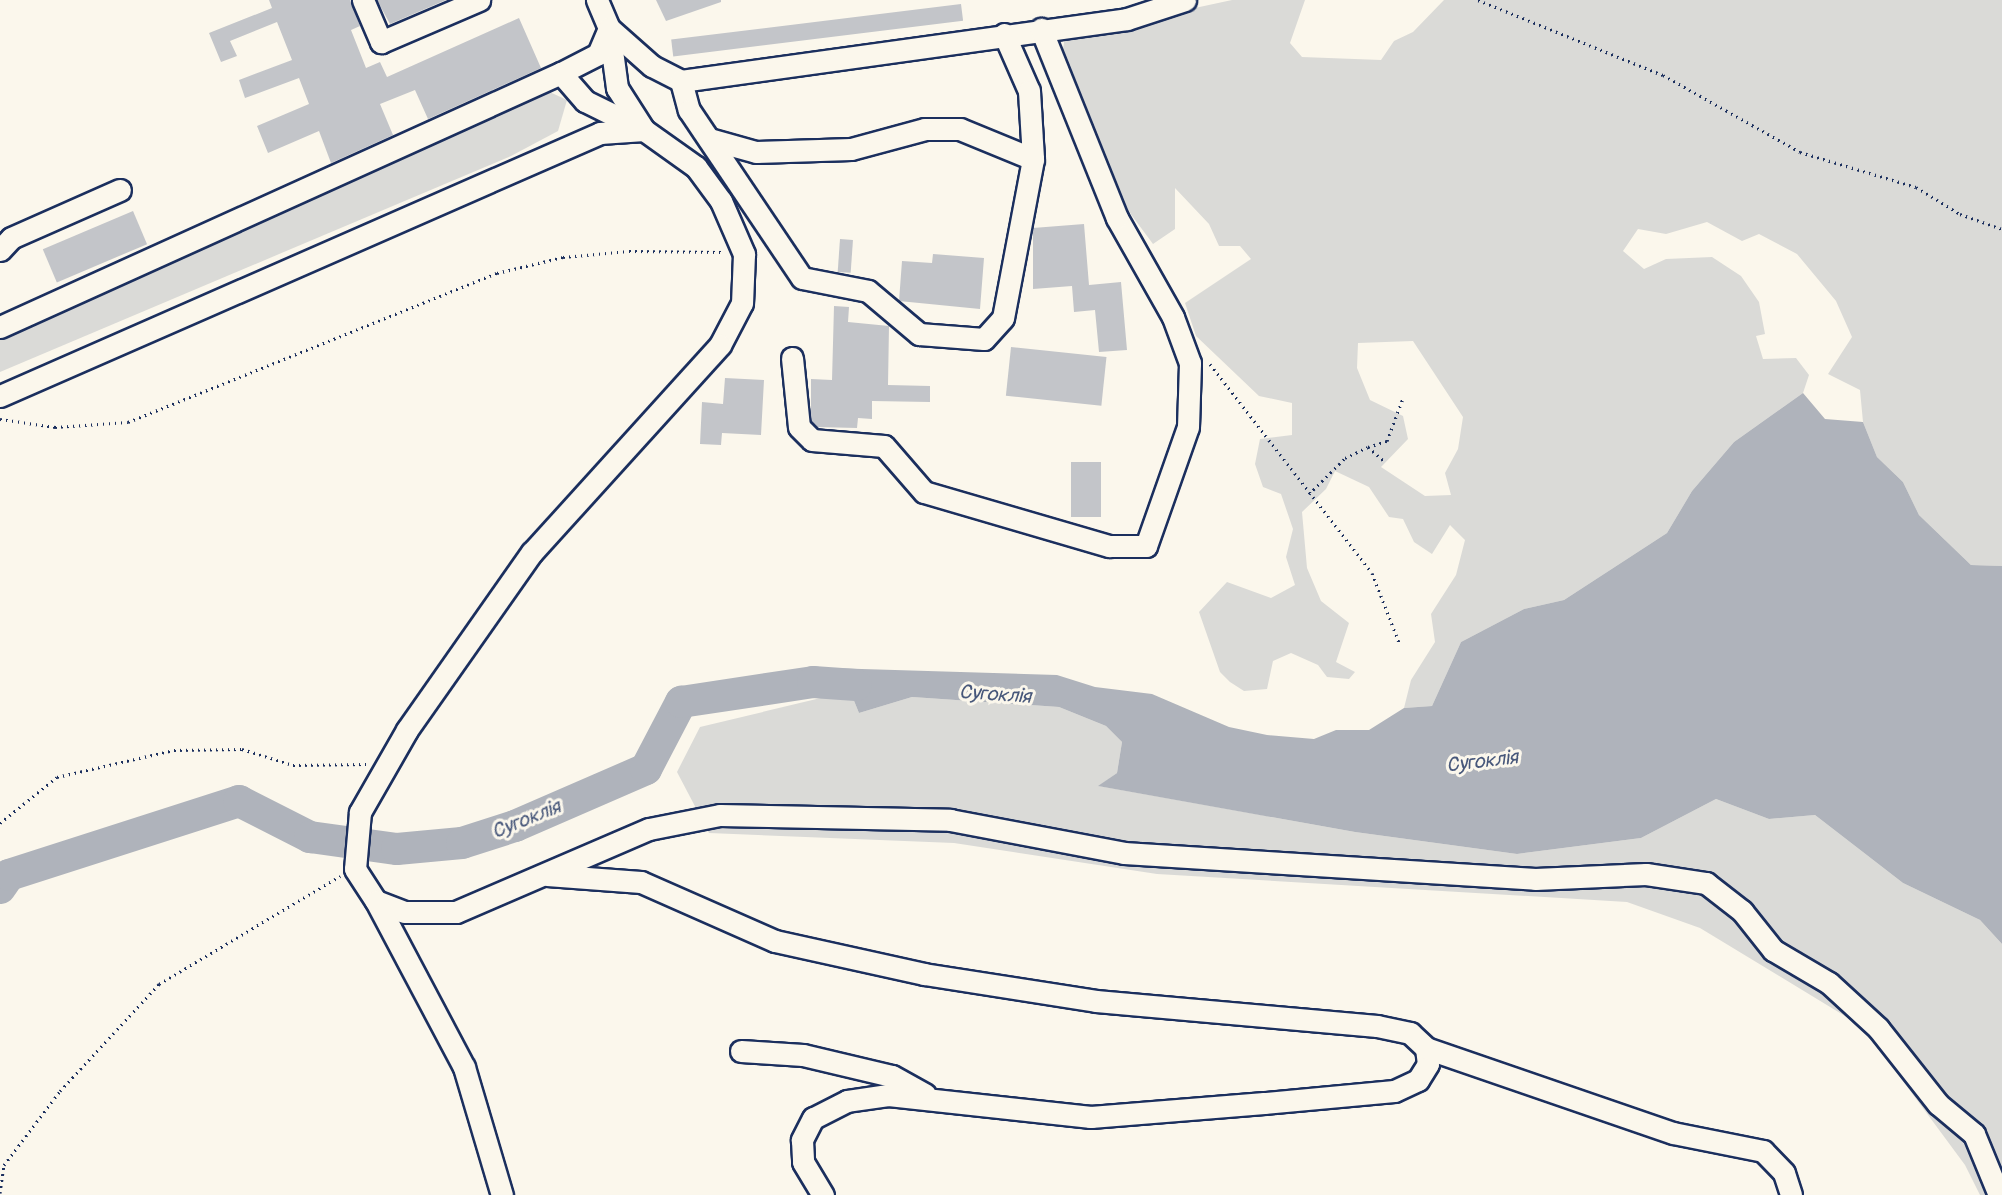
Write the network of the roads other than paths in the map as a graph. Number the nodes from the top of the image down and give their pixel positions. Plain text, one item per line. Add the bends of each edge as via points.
1 (363, 0) edge
2 (479, 0) edge
3 (597, 0) edge
4 (1185, 0) edge
5 (609, 28) junction
6 (1041, 28) junction
7 (1004, 34) junction
8 (561, 73) junction
9 (681, 81) junction
10 (644, 130) junction
11 (709, 140) junction
12 (1033, 159) junction
13 (120, 190) dead end
14 (0, 250) edge
15 (0, 327) edge
16 (792, 358) dead end
17 (0, 396) edge
18 (543, 874) junction
19 (376, 901) junction
20 (1426, 1048) junction
21 (741, 1051) dead end
22 (934, 1098) junction
23 (502, 1195) edge
24 (823, 1195) edge
25 (1791, 1195) edge
26 (2000, 1195) edge

1 - 2 street via 381,42
3 - 5 street
4 - 6 street via 1127,19
5 - 8 street via 598,54
5 - 9 street via 652,66
5 - 10 street via 614,81
6 - 7 street
6 - 16 street via 1117,218 1173,317 1190,363 1188,427 1146,546 1109,546 924,492 884,446 812,440 800,427
7 - 9 street via 750,76
7 - 12 street via 1029,91
8 - 10 street via 585,101
8 - 15 street
9 - 11 street via 689,110
10 - 17 street via 600,133
10 - 19 street via 696,167 721,201 744,254 742,303 720,345 532,552 386,766 360,812 355,865
11 - 12 street via 756,152 851,149 925,129 960,129
11 - 12 street via 802,278 868,291 919,334 984,339 1003,318
13 - 14 street via 10,238
18 - 19 street via 456,912 404,912
18 - 20 street via 641,882 775,941 924,974 1096,1001 1377,1026 1410,1033
18 - 26 street via 649,829 720,815 950,820 1124,853 1535,879 1646,874 1706,883 1742,911 1773,950 1829,983 1878,1028 1938,1104 1974,1134
19 - 23 street via 464,1067
20 - 22 street via 1428,1064 1418,1080 1394,1091 1091,1117 1027,1113
20 - 25 street via 1673,1133 1763,1151 1785,1173
21 - 22 street via 803,1055 892,1076
22 - 24 street via 888,1095 847,1101 813,1118 802,1140 803,1162

